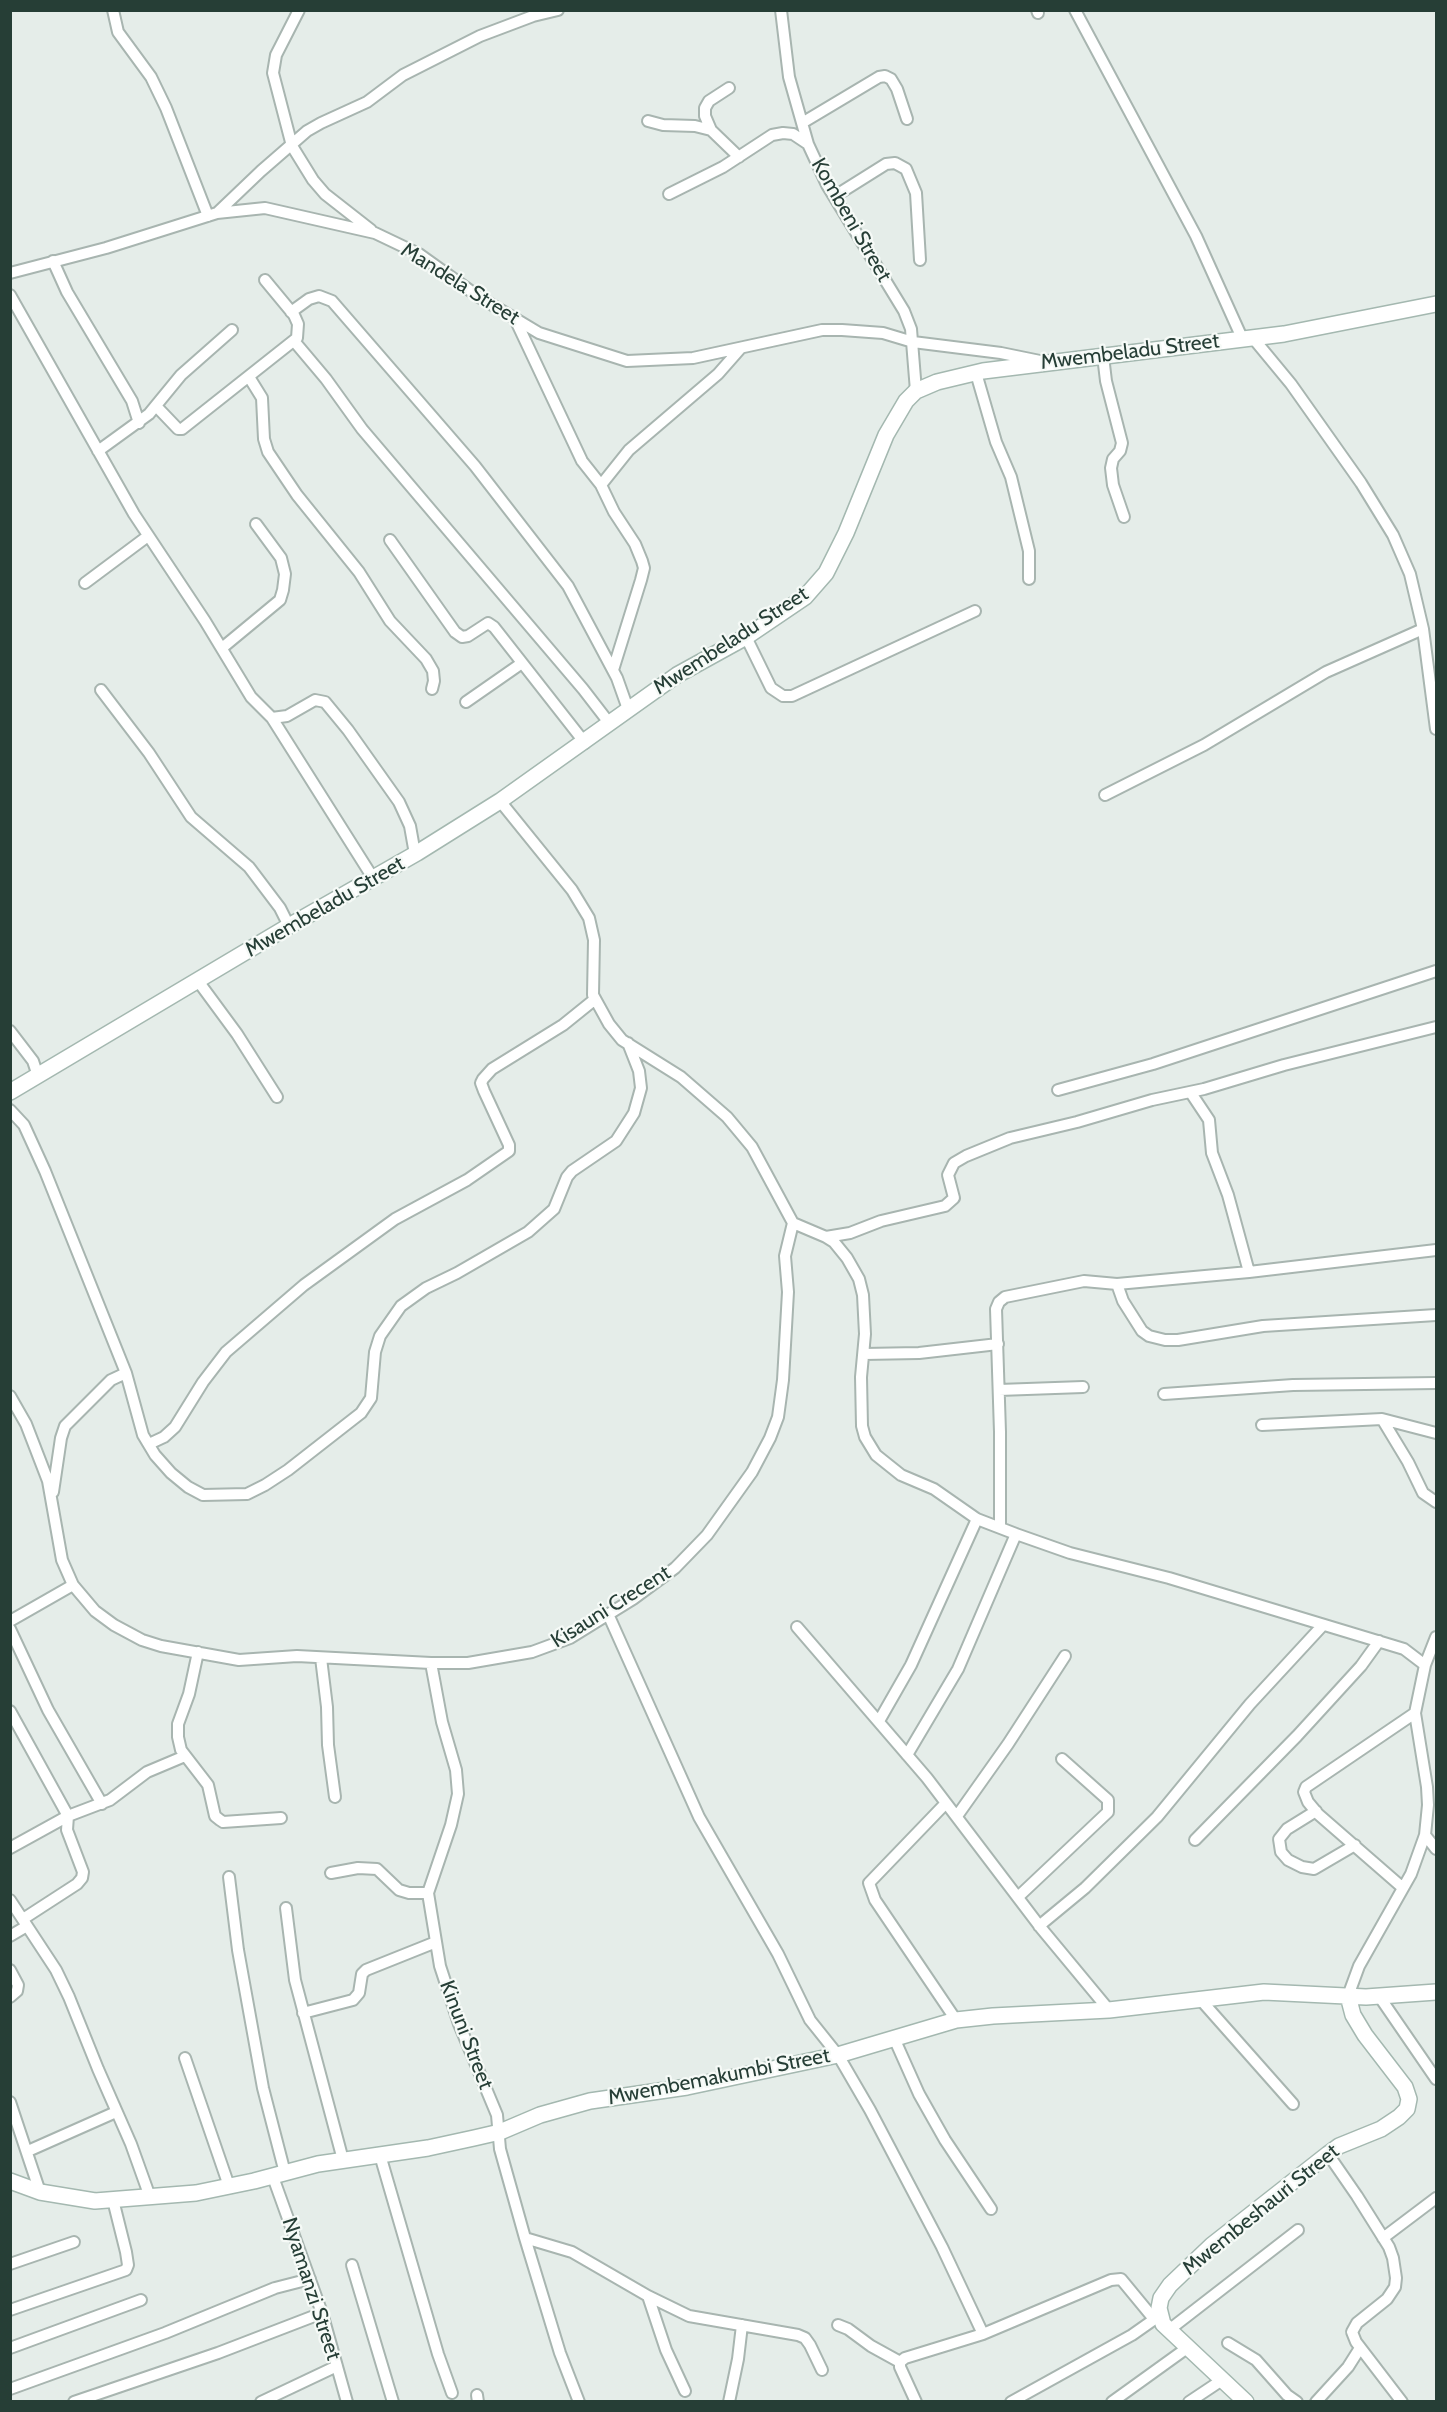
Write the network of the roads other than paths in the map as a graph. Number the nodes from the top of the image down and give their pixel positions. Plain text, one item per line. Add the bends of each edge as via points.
1 (113, 10) edge
2 (299, 10) edge
3 (558, 10) edge
4 (781, 10) edge
5 (1075, 10) edge
6 (729, 88) dead end
7 (907, 119) dead end
8 (648, 121) dead end
9 (802, 123) junction
10 (711, 130) junction
11 (808, 144) junction
12 (292, 146) junction
13 (739, 157) junction
14 (669, 194) dead end
15 (835, 196) junction
16 (212, 215) junction
17 (375, 233) junction
18 (920, 260) dead end
19 (53, 261) junction
20 (10, 273) edge
21 (266, 280) dead end
22 (10, 295) edge
23 (1437, 304) edge
24 (291, 312) junction
25 (516, 320) junction
26 (232, 330) dead end
27 (1247, 338) junction
28 (294, 340) junction
29 (913, 342) junction
30 (740, 350) junction
31 (1103, 356) junction
32 (1045, 363) junction
33 (976, 373) junction
34 (249, 377) junction
35 (916, 392) junction
36 (156, 406) junction
37 (138, 423) junction
38 (98, 451) junction
39 (601, 484) junction
40 (1124, 517) dead end
41 (256, 524) dead end
42 (148, 536) junction
43 (390, 540) dead end
44 (1029, 579) dead end
45 (85, 583) dead end
46 (975, 611) dead end
47 (1423, 628) junction
48 (746, 637) junction
49 (222, 648) junction
50 (522, 663) junction
51 (613, 670) junction
52 (432, 689) dead end
53 (101, 690) dead end
54 (466, 702) dead end
55 (628, 709) junction
56 (272, 718) junction
57 (610, 724) junction
58 (1437, 729) edge
59 (585, 743) junction
60 (1105, 795) dead end
61 (500, 801) junction
62 (415, 854) junction
63 (374, 878) junction
64 (289, 926) junction
65 (1437, 971) edge
66 (198, 981) junction
67 (594, 1000) junction
68 (1437, 1027) edge
69 (10, 1031) edge
70 (628, 1043) junction
71 (38, 1076) junction
72 (1058, 1090) dead end
73 (10, 1092) edge
74 (1191, 1093) junction
75 (277, 1097) dead end
76 (10, 1110) edge
77 (793, 1223) junction
78 (826, 1238) junction
79 (1437, 1250) edge
80 (1249, 1272) junction
81 (1117, 1284) junction
82 (1437, 1314) edge
83 (998, 1344) junction
84 (864, 1354) junction
85 (126, 1373) junction
86 (1437, 1383) edge
87 (1083, 1387) dead end
88 (999, 1390) junction
89 (1164, 1394) dead end
90 (10, 1396) edge
91 (1382, 1419) junction
92 (1262, 1425) dead end
93 (1437, 1433) edge
94 (149, 1444) junction
95 (51, 1502) junction
96 (1437, 1502) edge
97 (977, 1519) junction
98 (1000, 1527) junction
99 (1016, 1534) junction
100 (73, 1585) junction
101 (608, 1614) junction
102 (10, 1621) edge
103 (1323, 1625) junction
104 (797, 1627) dead end
105 (10, 1629) edge
106 (1437, 1637) edge
107 (1379, 1641) junction
108 (198, 1652) junction
109 (1065, 1656) dead end
110 (321, 1658) junction
111 (431, 1663) junction
112 (1425, 1665) junction
113 (10, 1711) edge
114 (1415, 1713) junction
115 (879, 1721) junction
116 (907, 1755) junction
117 (185, 1756) junction
118 (1062, 1759) dead end
119 (335, 1797) dead end
120 (946, 1803) junction
121 (102, 1804) junction
122 (1316, 1811) junction
123 (68, 1815) junction
124 (957, 1816) junction
125 (281, 1818) dead end
126 (1425, 1835) junction
127 (1195, 1840) dead end
128 (1355, 1845) junction
129 (10, 1848) edge
130 (1437, 1849) edge
131 (331, 1873) dead end
132 (230, 1877) dead end
133 (1403, 1888) junction
134 (428, 1893) junction
135 (1018, 1897) junction
136 (10, 1900) edge
137 (286, 1908) dead end
138 (25, 1923) junction
139 (1039, 1926) junction
140 (10, 1936) edge
141 (436, 1942) junction
142 (10, 1970) edge
143 (1437, 1992) edge
144 (1348, 1996) junction
145 (1379, 1996) junction
146 (10, 1997) edge
147 (1200, 1999) junction
148 (1108, 2010) junction
149 (303, 2013) junction
150 (956, 2020) junction
151 (894, 2038) junction
152 (838, 2055) junction
153 (185, 2058) dead end
154 (1437, 2079) edge
155 (10, 2102) edge
156 (1293, 2104) dead end
157 (116, 2112) junction
158 (500, 2132) junction
159 (27, 2151) junction
160 (1328, 2154) junction
161 (380, 2155) junction
162 (343, 2160) junction
163 (279, 2175) junction
164 (10, 2181) edge
165 (230, 2186) junction
166 (40, 2192) junction
167 (150, 2197) junction
168 (1437, 2198) edge
169 (113, 2200) junction
170 (991, 2209) dead end
171 (1298, 2230) dead end
172 (525, 2238) junction
173 (1383, 2238) junction
174 (74, 2242) dead end
175 (10, 2264) edge
176 (352, 2265) dead end
177 (310, 2279) junction
178 (648, 2296) junction
179 (141, 2300) dead end
180 (10, 2310) edge
181 (322, 2313) junction
182 (1157, 2317) junction
183 (742, 2325) junction
184 (838, 2325) dead end
185 (1169, 2330) junction
186 (983, 2334) junction
187 (1228, 2343) dead end
188 (10, 2348) edge
189 (1187, 2348) junction
190 (1360, 2348) junction
191 (900, 2362) junction
192 (337, 2366) junction
193 (822, 2370) dead end
194 (1222, 2380) junction
195 (10, 2389) edge
196 (686, 2391) dead end
197 (452, 2393) dead end
198 (1322, 2399) edge
199 (74, 2402) edge
200 (261, 2402) edge
201 (347, 2402) edge
202 (393, 2402) edge
203 (579, 2402) edge
204 (729, 2402) edge
205 (916, 2402) edge
206 (1011, 2402) edge
207 (1112, 2402) edge
208 (1189, 2402) edge
209 (1246, 2402) edge
210 (1297, 2402) edge
211 (1401, 2402) edge

1 - 16 street via 118,32 151,77 166,108
2 - 12 street via 276,55 273,73
3 - 12 street via 480,36 403,75 367,102 307,131
4 - 9 street, Kombeni Street via 789,77
5 - 27 street
6 - 10 street via 705,108
7 - 9 street via 897,89 885,76
8 - 10 street
9 - 11 street, Kombeni Street
10 - 13 street
11 - 13 street via 793,134 772,135
11 - 15 street, Kombeni Street
12 - 16 street
12 - 17 street via 325,194
13 - 14 street
15 - 18 street via 886,164 896,163 906,169 916,193
15 - 29 street, Kombeni Street via 904,311
16 - 17 street, Mandela Street via 265,208
16 - 19 street, Mandela Street
17 - 25 street, Mandela Street via 419,254
19 - 20 street, Mandela Street
19 - 37 street via 67,292 132,401
21 - 24 street
22 - 38 street
23 - 27 street, Mwembeladu Street
24 - 28 street via 299,331
24 - 51 street via 319,296 342,310 498,493 568,586
25 - 30 street, Mandela Street via 539,333 627,361 693,358
25 - 39 street via 582,461
26 - 36 street via 181,375
27 - 31 street, Mwembeladu Street
27 - 47 street via 1291,384 1362,483 1393,535 1410,574
28 - 34 street
28 - 57 street via 362,429
29 - 30 street, Mandela Street via 883,333 822,330
29 - 32 street, Mandela Street
29 - 35 street, Kombeni Street
30 - 39 street via 717,375 629,450
31 - 32 street, Mwembeladu Street
31 - 40 street via 1122,443 1111,468
32 - 33 street, Mwembeladu Street
33 - 35 street, Mwembeladu Street via 937,382
33 - 44 street via 996,442 1011,477 1029,551
34 - 36 street via 182,429
34 - 52 street via 262,398 268,452 359,572 390,621 426,659 434,681
35 - 48 street, Mwembeladu Street via 906,401 886,435 826,573 805,597
36 - 37 street
37 - 38 street
38 - 42 street
39 - 51 street via 644,568
41 - 49 street via 281,558 283,590 280,600
42 - 45 street
42 - 49 street
43 - 50 street via 455,632 468,636 488,623
46 - 48 street via 792,696 783,696 771,688
47 - 58 street
47 - 60 street via 1326,672 1204,745
48 - 55 street, Mwembeladu Street via 677,675
49 - 56 street via 251,697
50 - 54 street
50 - 59 street
51 - 55 street
53 - 64 street via 191,817 249,867
55 - 57 street, Mwembeladu Street
56 - 62 street via 287,716 315,700 325,702 399,802 410,826
56 - 63 street
57 - 59 street, Mwembeladu Street
59 - 61 street, Mwembeladu Street
61 - 62 street, Mwembeladu Street
61 - 67 street via 572,890 589,918 594,940
62 - 63 street, Mwembeladu Street
63 - 64 street, Mwembeladu Street
64 - 66 street, Mwembeladu Street
65 - 72 street via 1153,1064
66 - 71 street, Mwembeladu Street
66 - 75 street
67 - 70 street via 619,1038
67 - 94 street via 483,1079 483,1091 509,1145 508,1151 467,1180 395,1220 286,1300 226,1352 175,1427
68 - 74 street
69 - 71 street via 33,1061
70 - 77 street via 681,1077 727,1117 752,1147
70 - 94 street via 641,1088 625,1130 616,1142 572,1171 554,1209 528,1232 401,1306 380,1336 371,1398 361,1413 288,1470 247,1494 203,1495 171,1473
71 - 73 street, Mwembeladu Street
74 - 78 street via 1152,1100 981,1149 950,1169 954,1195 949,1204
74 - 80 street via 1209,1120 1212,1153
76 - 85 street via 24,1125 35,1149
77 - 78 street
77 - 101 street, Kisauni Crecent via 785,1256 788,1292 783,1380 778,1417 770,1438 747,1479 699,1544 666,1576
78 - 84 street via 839,1247 859,1279 865,1305
79 - 80 street
80 - 81 street
81 - 82 street via 1142,1330 1165,1340 1263,1326
81 - 83 street via 1084,1281 1005,1297 996,1309
83 - 84 street via 919,1353
83 - 88 street
84 - 97 street via 862,1426 869,1446 901,1475 934,1489
85 - 94 street via 138,1420
85 - 95 street via 111,1380 65,1426
86 - 89 street via 1293,1385
87 - 88 street
88 - 98 street
90 - 95 street, Kisauni Crecent via 37,1451
91 - 92 street
91 - 93 street
91 - 96 street via 1422,1493
95 - 100 street, Kisauni Crecent via 62,1560
97 - 98 street
97 - 115 street via 911,1665
98 - 99 street
99 - 103 street
99 - 116 street via 958,1669
100 - 102 street
100 - 108 street, Kisauni Crecent via 95,1611 128,1634 162,1647
101 - 111 street, Kisauni Crecent via 570,1638 532,1652 468,1662
101 - 152 street via 704,1825 778,1954 810,2020
103 - 107 street
103 - 139 street via 1250,1704 1157,1817
104 - 115 street
105 - 121 street via 48,1710
106 - 112 street
107 - 112 street via 1404,1649
107 - 127 street via 1305,1727
108 - 110 street, Kisauni Crecent via 239,1660
108 - 117 street via 178,1724
109 - 124 street
110 - 111 street, Kisauni Crecent
110 - 119 street
111 - 134 street, Kinuni Street via 458,1794
112 - 114 street
113 - 123 street
114 - 122 street via 1306,1787 1305,1796
114 - 126 street via 1427,1787
115 - 116 street
116 - 120 street
117 - 121 street via 147,1772
117 - 125 street via 208,1785 215,1816 220,1820
118 - 135 street via 1108,1800 1108,1812
120 - 124 street
120 - 150 street via 869,1883 875,1900
121 - 123 street
122 - 128 street
122 - 128 street via 1287,1829 1279,1839 1281,1852 1288,1860 1314,1869
123 - 129 street
123 - 138 street via 68,1830 82,1878
124 - 135 street
126 - 130 street
126 - 133 street
128 - 133 street
131 - 134 street via 377,1869 399,1890
132 - 163 street, Nyamanzi Street via 238,1950
133 - 144 street via 1359,1966
134 - 141 street, Kinuni Street
135 - 139 street
136 - 138 street
137 - 149 street
138 - 140 street
138 - 157 street via 69,1997
139 - 148 street
141 - 149 street via 366,1970 353,2000
141 - 158 street, Kinuni Street via 452,2005
142 - 146 street via 18,1985
143 - 145 street, Mwembemakumbi Street
144 - 145 street, Mwembemakumbi Street
144 - 147 street, Mwembemakumbi Street via 1264,1992
144 - 160 street, Mwembeshauri Street via 1353,2015 1405,2087 1409,2099 1407,2109 1399,2117
145 - 154 street
147 - 148 street, Mwembemakumbi Street
147 - 156 street
148 - 150 street, Mwembemakumbi Street
149 - 162 street
150 - 151 street, Mwembemakumbi Street
151 - 152 street, Mwembemakumbi Street
151 - 170 street via 945,2140
152 - 158 street, Mwembemakumbi Street via 687,2087 590,2101 540,2115
152 - 186 street via 942,2247
153 - 165 street
155 - 159 street
157 - 159 street
157 - 167 street
158 - 161 street, Mwembemakumbi Street
158 - 172 street, Kinuni Street via 500,2149
159 - 166 street
160 - 173 street
160 - 182 street, Mwembeshauri Street via 1196,2259 1161,2298
161 - 162 street, Mwembemakumbi Street
161 - 197 street
162 - 163 street, Mwembemakumbi Street
163 - 165 street, Mwembemakumbi Street
163 - 177 street, Nyamanzi Street
164 - 166 street, Mwembemakumbi Street
165 - 167 street, Mwembemakumbi Street
166 - 169 street, Mwembemakumbi Street via 70,2199
167 - 169 street, Mwembemakumbi Street
168 - 173 street
169 - 180 street via 126,2252 126,2270
171 - 185 street
172 - 178 street via 572,2252
172 - 203 street, Kinuni Street
173 - 190 street via 1393,2258 1395,2287 1387,2299 1354,2327 1352,2332
174 - 175 street
176 - 202 street
177 - 181 street, Nyamanzi Street
177 - 195 street via 275,2288
178 - 183 street via 689,2316
178 - 196 street via 666,2350
179 - 188 street
181 - 192 street, Nyamanzi Street
181 - 199 street
182 - 185 street
182 - 186 street via 1119,2278
182 - 206 street via 1124,2340
183 - 193 street via 805,2338
183 - 204 street
184 - 191 street
185 - 189 street
186 - 191 street
187 - 210 street via 1256,2360
189 - 194 street
189 - 207 street
190 - 198 street
190 - 211 street
191 - 205 street
192 - 200 street
192 - 201 street, Nyamanzi Street
194 - 208 street
194 - 209 street

